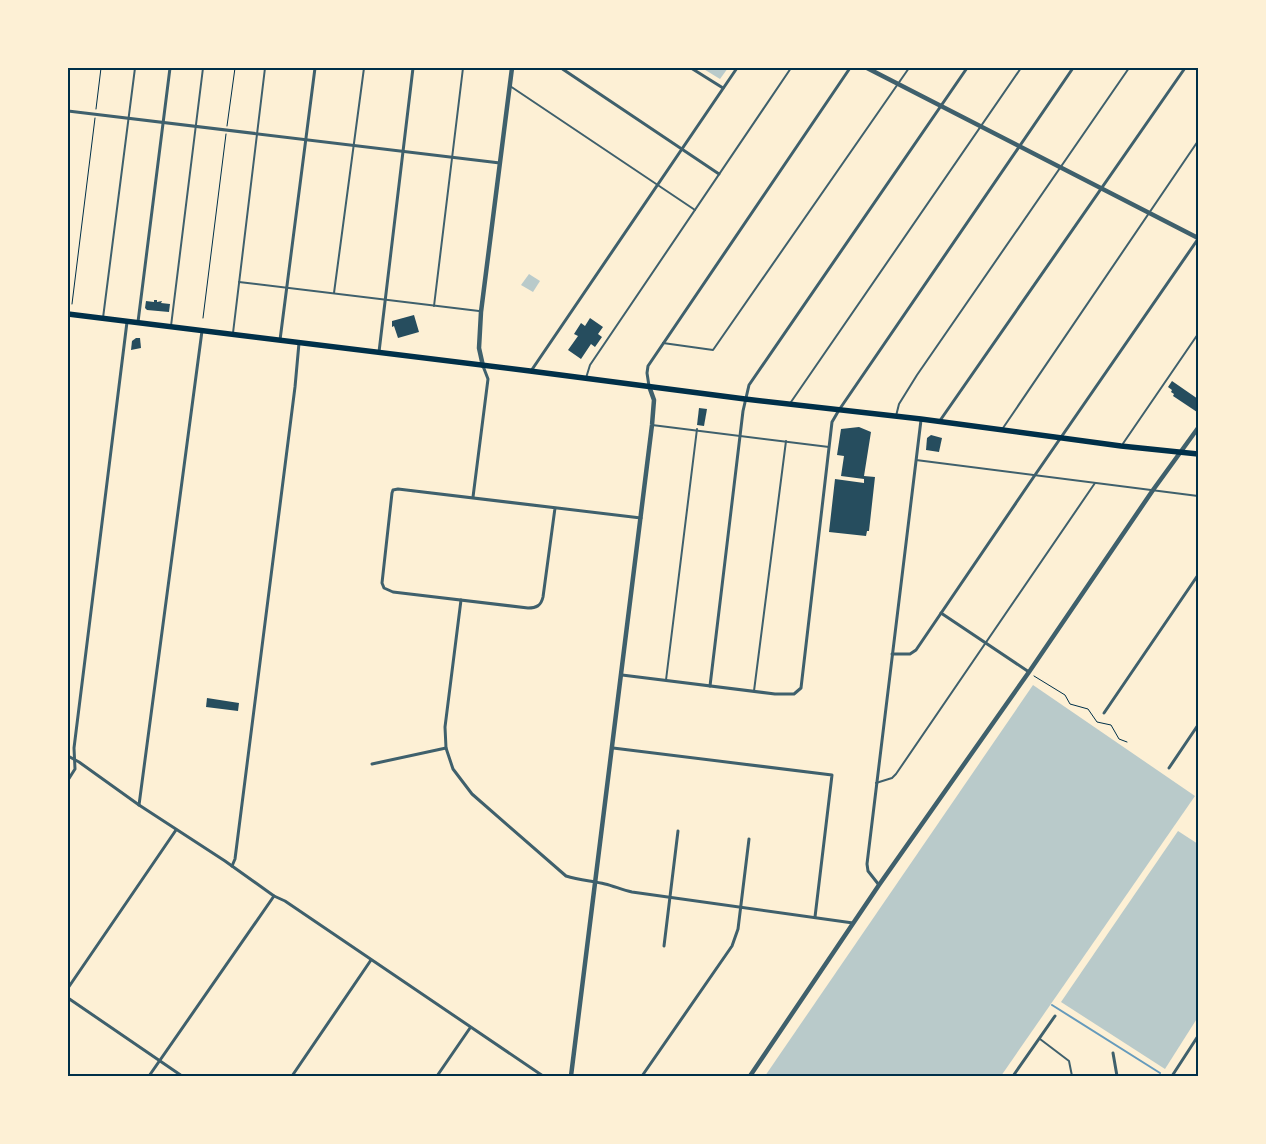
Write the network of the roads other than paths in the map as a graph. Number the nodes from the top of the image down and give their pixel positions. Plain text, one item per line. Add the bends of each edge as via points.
1 (68, 68) edge
2 (135, 68) edge
3 (170, 68) edge
4 (203, 68) edge
5 (265, 68) edge
6 (315, 68) edge
7 (364, 68) edge
8 (413, 68) edge
9 (463, 68) edge
10 (512, 68) edge
11 (561, 68) edge
12 (691, 68) edge
13 (737, 68) edge
14 (791, 68) edge
15 (850, 68) edge
16 (867, 68) edge
17 (909, 68) edge
18 (967, 68) edge
19 (1020, 68) edge
20 (1073, 68) edge
21 (1129, 68) edge
22 (1185, 68) edge
23 (68, 75) edge
24 (898, 84) junction
25 (510, 86) junction
26 (723, 88) junction
27 (941, 106) junction
28 (68, 111) edge
29 (129, 118) junction
30 (163, 123) junction
31 (196, 127) junction
32 (981, 127) junction
33 (258, 134) junction
34 (306, 141) junction
35 (1198, 141) edge
36 (354, 146) junction
37 (1019, 147) junction
38 (682, 149) junction
39 (403, 153) junction
40 (452, 158) junction
41 (500, 164) junction
42 (1060, 167) junction
43 (719, 174) junction
44 (658, 186) junction
45 (1100, 188) junction
46 (695, 210) junction
47 (1149, 213) junction
48 (1198, 239) edge
49 (239, 282) junction
50 (286, 288) junction
51 (334, 293) junction
52 (384, 300) junction
53 (434, 306) junction
54 (482, 312) junction
55 (68, 314) edge
56 (103, 319) junction
57 (127, 321) junction
58 (138, 323) junction
59 (171, 327) junction
60 (202, 331) junction
61 (233, 334) junction
62 (1198, 334) edge
63 (280, 340) junction
64 (299, 343) junction
65 (663, 343) junction
66 (378, 353) junction
67 (483, 366) junction
68 (530, 371) junction
69 (586, 379) junction
70 (649, 386) junction
71 (745, 399) junction
72 (789, 404) junction
73 (838, 410) junction
74 (896, 416) junction
75 (921, 419) junction
76 (940, 422) junction
77 (652, 425) junction
78 (1198, 428) edge
79 (697, 430) junction
80 (1002, 430) junction
81 (740, 436) junction
82 (1061, 437) junction
83 (786, 441) junction
84 (1121, 446) junction
85 (829, 447) junction
86 (1181, 452) junction
87 (1198, 454) edge
88 (916, 460) junction
89 (1035, 475) junction
90 (1095, 483) junction
91 (1153, 490) junction
92 (1198, 496) edge
93 (474, 497) junction
94 (555, 508) junction
95 (641, 518) junction
96 (1198, 575) edge
97 (461, 600) junction
98 (941, 613) junction
99 (986, 643) junction
100 (892, 654) junction
101 (1029, 672) junction
102 (622, 675) junction
103 (666, 680) junction
104 (710, 686) junction
105 (754, 691) junction
106 (1104, 713) dead end
107 (1198, 725) edge
108 (446, 748) junction
109 (613, 748) junction
110 (68, 756) edge
111 (75, 761) junction
112 (372, 764) dead end
113 (1169, 768) dead end
114 (68, 780) edge
115 (876, 783) junction
116 (139, 805) junction
117 (176, 830) junction
118 (678, 831) dead end
119 (749, 839) dead end
120 (232, 866) junction
121 (596, 882) junction
122 (879, 885) junction
123 (274, 896) junction
124 (671, 897) junction
125 (741, 907) junction
126 (815, 917) junction
127 (853, 923) junction
128 (664, 946) dead end
129 (372, 960) junction
130 (68, 988) edge
131 (68, 998) edge
132 (1055, 1016) dead end
133 (470, 1028) junction
134 (1198, 1036) edge
135 (1039, 1039) junction
136 (1113, 1053) dead end
137 (159, 1061) junction
138 (149, 1076) edge
139 (182, 1076) edge
140 (292, 1076) edge
141 (437, 1076) edge
142 (543, 1076) edge
143 (571, 1076) edge
144 (642, 1076) edge
145 (750, 1076) edge
146 (1013, 1076) edge
147 (1072, 1076) edge
148 (1116, 1076) edge
149 (1172, 1076) edge

1 - 23 lane
2 - 29 lane
3 - 30 street
4 - 31 lane
5 - 33 lane
6 - 34 street
7 - 36 lane
8 - 39 street
9 - 40 lane
10 - 25 street
11 - 38 street
12 - 26 street
13 - 26 street
14 - 43 lane
15 - 65 street
16 - 24 street
17 - 24 lane
18 - 27 street
19 - 32 lane
20 - 37 street
21 - 42 lane
22 - 45 street
24 - 27 street
24 - 65 lane via 713,350
25 - 41 street
25 - 44 lane
26 - 38 street
27 - 32 street
27 - 71 street via 749,385
28 - 29 street
29 - 30 street
29 - 56 lane
30 - 31 street
30 - 58 street
31 - 33 street
31 - 59 lane
32 - 37 street
32 - 72 lane
33 - 34 street
33 - 49 lane
34 - 36 street
34 - 50 street
35 - 47 lane
36 - 39 street
36 - 51 lane
37 - 42 street
37 - 73 street
38 - 43 street
38 - 44 street
39 - 40 street
39 - 52 street
40 - 41 street
40 - 53 lane
41 - 54 street
42 - 45 street
42 - 74 lane via 917,375 898,404
43 - 46 lane
44 - 46 lane
44 - 68 street
45 - 47 street
45 - 76 street
46 - 69 lane via 590,365
47 - 48 street
47 - 80 lane
48 - 82 street
49 - 50 lane
49 - 61 lane
50 - 51 lane
50 - 63 street
51 - 52 lane
52 - 53 lane
52 - 66 street
53 - 54 lane
54 - 67 street via 478,348
55 - 56 highway
56 - 57 highway
57 - 58 highway
57 - 111 street via 74,748
58 - 59 highway
59 - 60 highway
60 - 61 highway
60 - 116 street
61 - 63 highway
62 - 84 lane
63 - 64 highway
64 - 66 highway
64 - 120 street
65 - 70 street via 648,366
66 - 67 highway
67 - 68 highway
67 - 93 street via 488,379
68 - 69 highway
69 - 70 highway
70 - 71 highway
70 - 77 street via 654,400
71 - 72 highway
71 - 81 street
72 - 73 highway
73 - 74 highway
73 - 85 street via 832,422
74 - 75 highway
75 - 76 highway
75 - 88 street
76 - 80 highway
77 - 79 lane
77 - 95 street
78 - 86 street
79 - 81 lane
79 - 103 lane
80 - 82 highway
81 - 83 lane
81 - 104 street
82 - 84 highway
82 - 89 street
83 - 85 lane
83 - 105 lane
84 - 86 highway
85 - 105 street via 801,688 794,694
86 - 87 highway
86 - 91 street
88 - 89 lane
88 - 100 street
89 - 90 lane
89 - 98 street
90 - 91 lane
90 - 99 lane
91 - 92 lane
91 - 101 street
93 - 94 street
93 - 97 street via 393,490 381,578 384,588 393,592
94 - 95 street
94 - 97 street via 542,602 538,606 528,608
95 - 102 street
96 - 106 street
97 - 108 street via 445,726
98 - 99 street
98 - 100 street via 916,650 910,654
99 - 101 street
99 - 115 lane via 896,774
100 - 115 street
101 - 122 street
102 - 103 street
102 - 109 street
103 - 104 street
104 - 105 street
107 - 113 street
108 - 112 street
108 - 121 street via 453,769 478,799 566,876
109 - 121 street
109 - 126 street via 832,775
110 - 111 street
111 - 114 street via 75,769
111 - 116 street
115 - 122 street via 867,864 868,872
116 - 117 street
117 - 120 street
117 - 130 street
118 - 124 street
119 - 125 street
120 - 123 street
121 - 124 street via 632,892
121 - 143 street
122 - 127 street
123 - 129 street
123 - 137 street
124 - 125 street
124 - 128 street
125 - 126 street
125 - 144 street via 732,946
126 - 127 street
127 - 145 street
129 - 133 street
129 - 140 street
131 - 137 street
132 - 135 street
133 - 141 street
133 - 142 street
134 - 149 street
135 - 146 street
135 - 147 lane via 1069,1061
136 - 148 street
137 - 138 street
137 - 139 street

